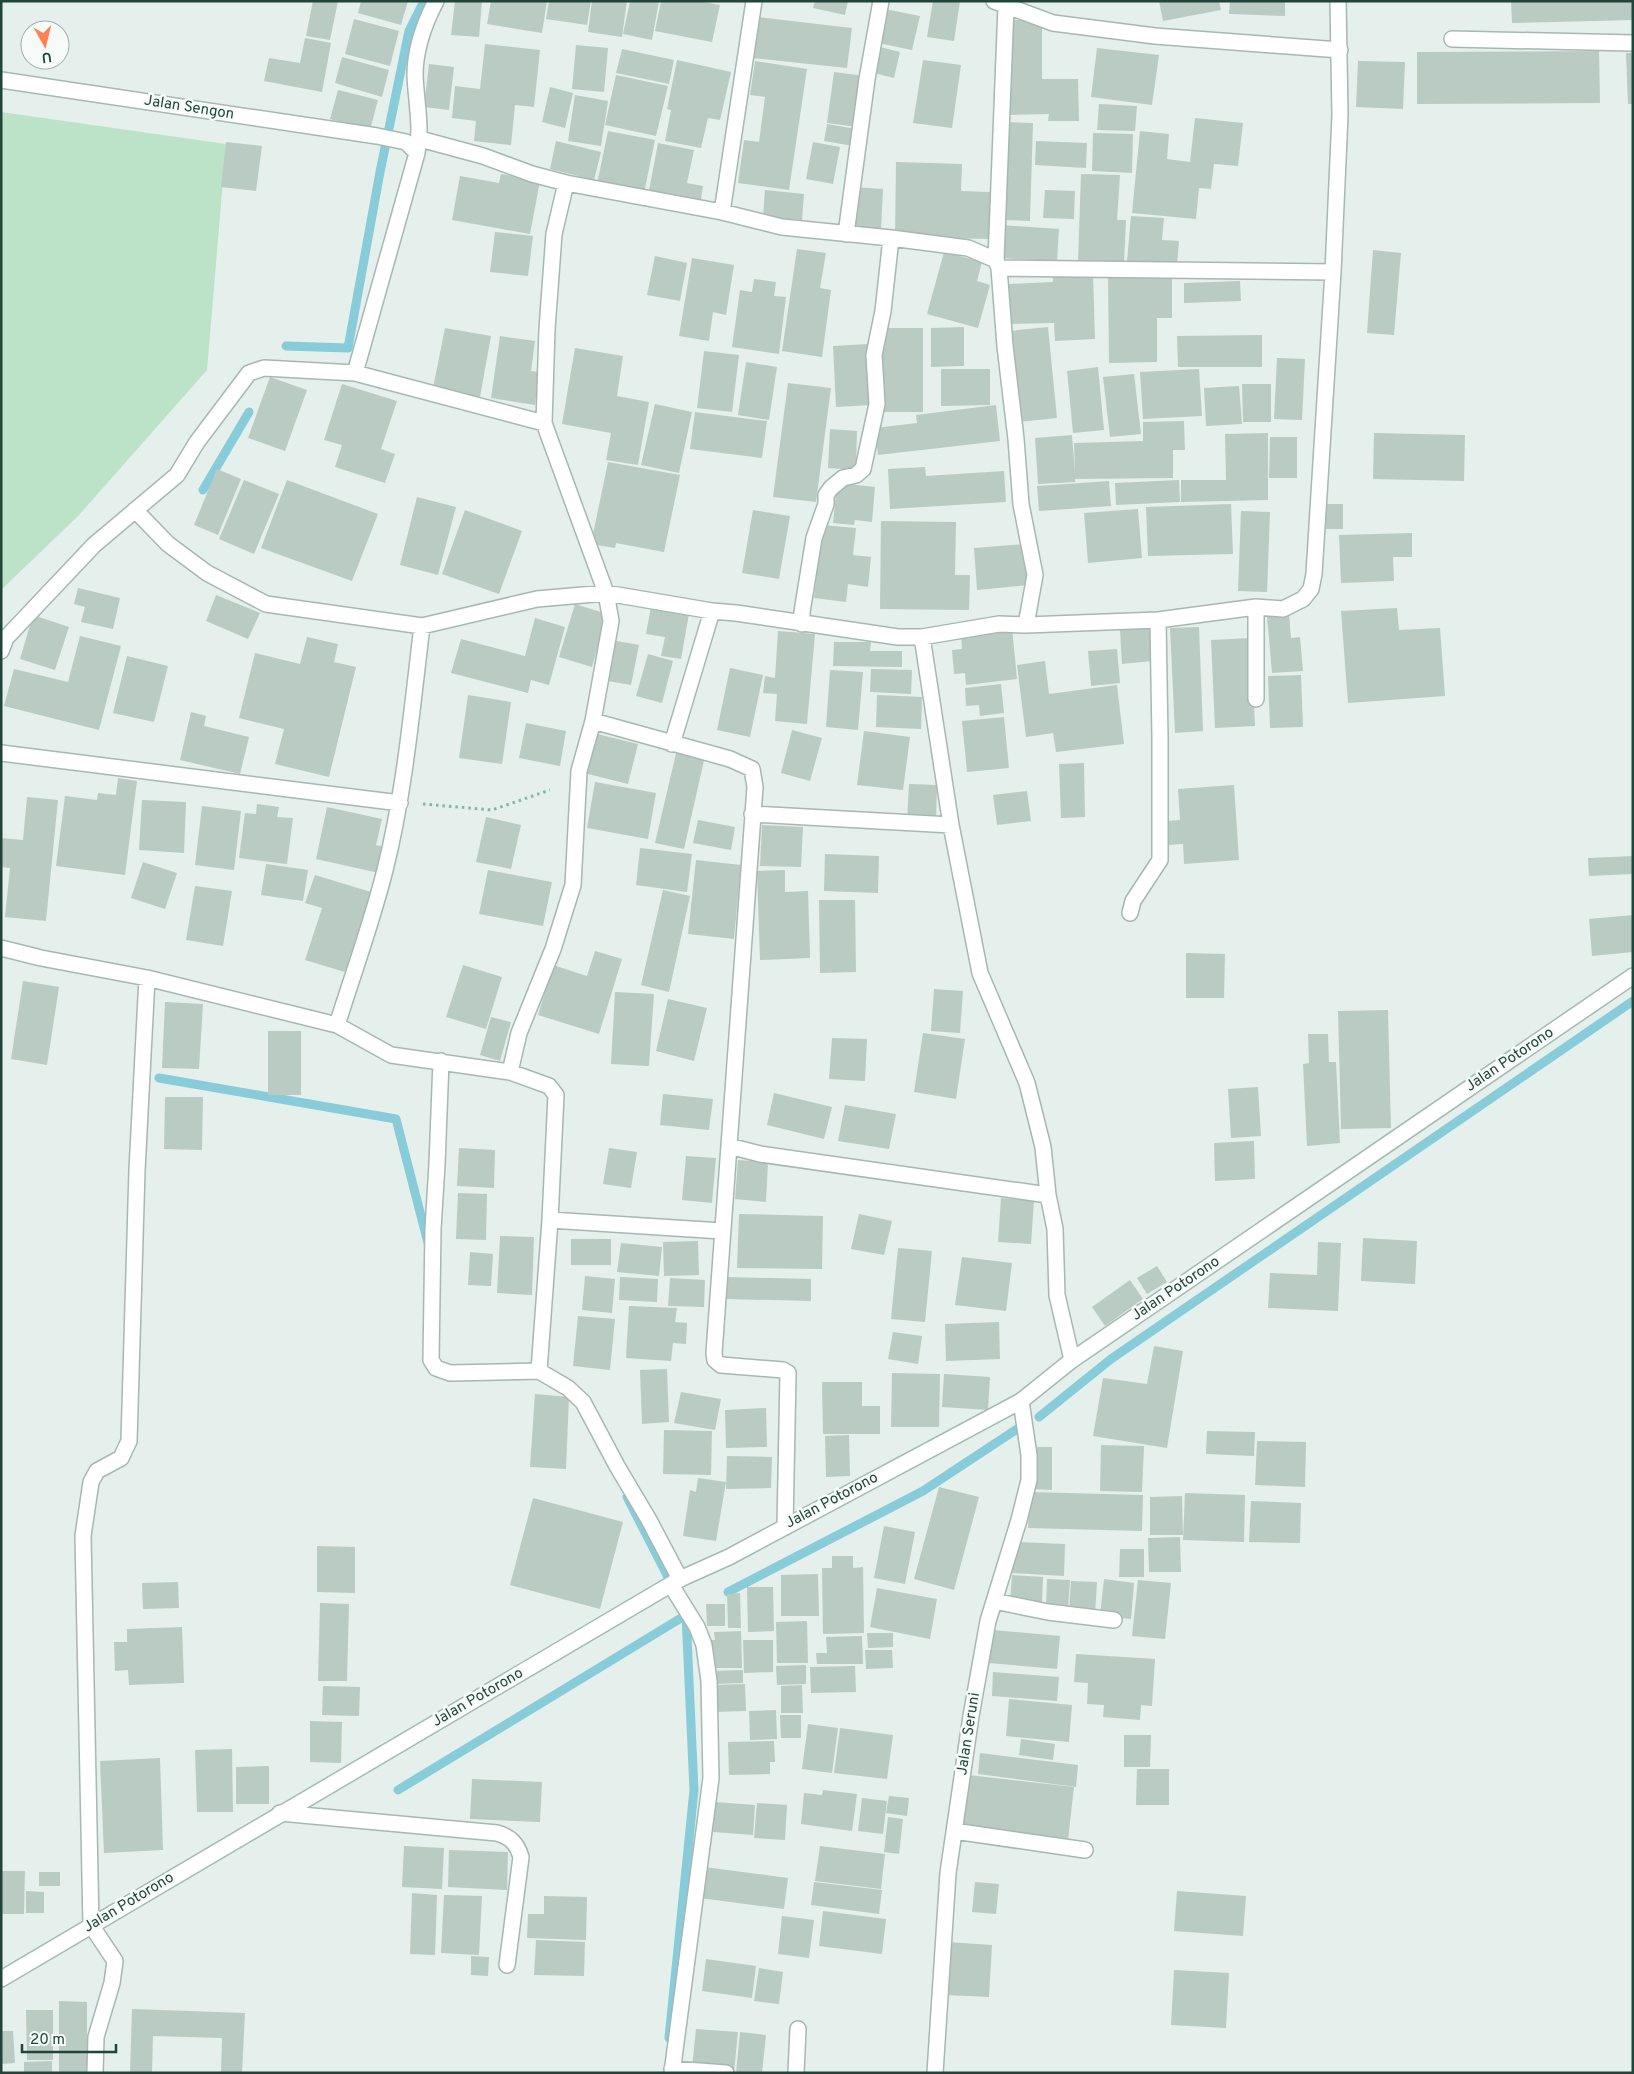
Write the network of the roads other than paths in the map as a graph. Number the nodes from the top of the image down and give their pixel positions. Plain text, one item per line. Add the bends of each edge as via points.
1 (436, 1) edge
2 (754, 1) edge
3 (880, 1) edge
4 (1338, 1) edge
5 (1000, 4) edge
6 (1452, 39) dead end
7 (1633, 43) edge
8 (1340, 50) junction
9 (1, 80) edge
10 (414, 144) junction
11 (566, 183) junction
12 (722, 212) junction
13 (846, 234) junction
14 (891, 238) junction
15 (997, 264) junction
16 (1333, 272) junction
17 (355, 373) junction
18 (544, 423) junction
19 (135, 510) junction
20 (606, 593) junction
21 (1256, 607) junction
22 (712, 611) junction
23 (1158, 620) junction
24 (802, 624) junction
25 (1026, 625) junction
26 (422, 626) junction
27 (922, 637) junction
28 (1, 651) edge
29 (1256, 699) dead end
30 (593, 721) junction
31 (672, 744) junction
32 (1, 753) edge
33 (400, 803) junction
34 (752, 814) junction
35 (951, 825) junction
36 (1130, 913) dead end
37 (1, 948) edge
38 (1633, 976) edge
39 (147, 978) junction
40 (337, 1025) junction
41 (441, 1061) junction
42 (510, 1072) junction
43 (729, 1146) junction
44 (1048, 1195) junction
45 (550, 1220) junction
46 (722, 1231) junction
47 (1072, 1360) junction
48 (539, 1371) junction
49 (1021, 1400) junction
50 (785, 1526) junction
51 (676, 1582) junction
52 (994, 1601) junction
53 (1114, 1620) dead end
54 (280, 1814) junction
55 (954, 1831) junction
56 (1085, 1850) dead end
57 (92, 1925) junction
58 (507, 1965) dead end
59 (1, 1979) edge
60 (798, 2029) dead end
61 (672, 2071) edge
62 (95, 2073) edge
63 (726, 2073) edge
64 (796, 2073) edge
65 (935, 2073) edge

1 - 10 street via 416,53
2 - 12 street
3 - 13 street
4 - 8 street
5 - 8 street via 1053,23 1155,36
5 - 15 street
6 - 7 street
8 - 16 street
9 - 10 street, Jalan Sengon
10 - 11 street, Jalan Sengon via 484,156
10 - 17 street
11 - 12 street, Jalan Sengon
11 - 18 street via 554,234
12 - 13 street, Jalan Sengon via 782,227
13 - 14 street, Jalan Sengon
14 - 15 street, Jalan Sengon via 968,248
14 - 24 street via 883,311 874,355 876,404 863,469 856,475 843,478 826,495 814,538
15 - 16 street
15 - 25 street via 1021,504 1035,575
16 - 21 street via 1311,589 1303,599 1283,609
17 - 18 street
17 - 19 street via 264,368 249,373 197,442 177,475
18 - 20 street
19 - 26 street via 168,544 207,573 266,604
19 - 28 street via 94,545 6,638
20 - 22 street
20 - 26 street via 537,599
20 - 30 street via 611,621
21 - 23 street
21 - 29 street
22 - 24 street
22 - 31 street
23 - 25 street
23 - 36 street via 1160,860 1133,902
24 - 27 street via 898,637
25 - 27 street via 998,624
26 - 33 street
27 - 35 street
30 - 31 street
30 - 42 street via 579,771 574,885 553,949 519,1033
31 - 34 street via 730,759 752,769 755,787
32 - 33 street
33 - 40 street via 385,871
34 - 35 street
34 - 43 street
35 - 44 street via 980,973 1026,1083 1043,1147
37 - 39 street
38 - 47 street, Jalan Potorono
39 - 40 street
39 - 57 street via 137,1170 129,1441 121,1458 97,1472 90,1482 83,1536
40 - 41 street via 391,1055
41 - 42 street
41 - 48 street via 431,1360 436,1368 450,1373
42 - 45 street via 549,1086 556,1095
43 - 44 street via 760,1154
43 - 46 street
44 - 47 street via 1055,1229 1057,1295
45 - 46 street
45 - 48 street
46 - 50 street via 715,1360 722,1365 788,1373
47 - 49 street, Jalan Potorono
48 - 51 street via 568,1388 583,1402 649,1520
49 - 50 street, Jalan Potorono
49 - 52 street, Jalan Seruni via 1029,1480
50 - 51 street, Jalan Potorono
51 - 54 street, Jalan Potorono
51 - 61 street via 704,1645 709,1681 711,1778
52 - 53 street
52 - 55 street, Jalan Seruni via 970,1716
54 - 57 street, Jalan Potorono
54 - 58 street via 507,1836 519,1849 521,1857
55 - 56 street
55 - 65 street, Jalan Seruni via 948,1873
57 - 59 street, Jalan Potorono
57 - 62 street via 115,1961 96,2037
60 - 64 street
61 - 63 street

